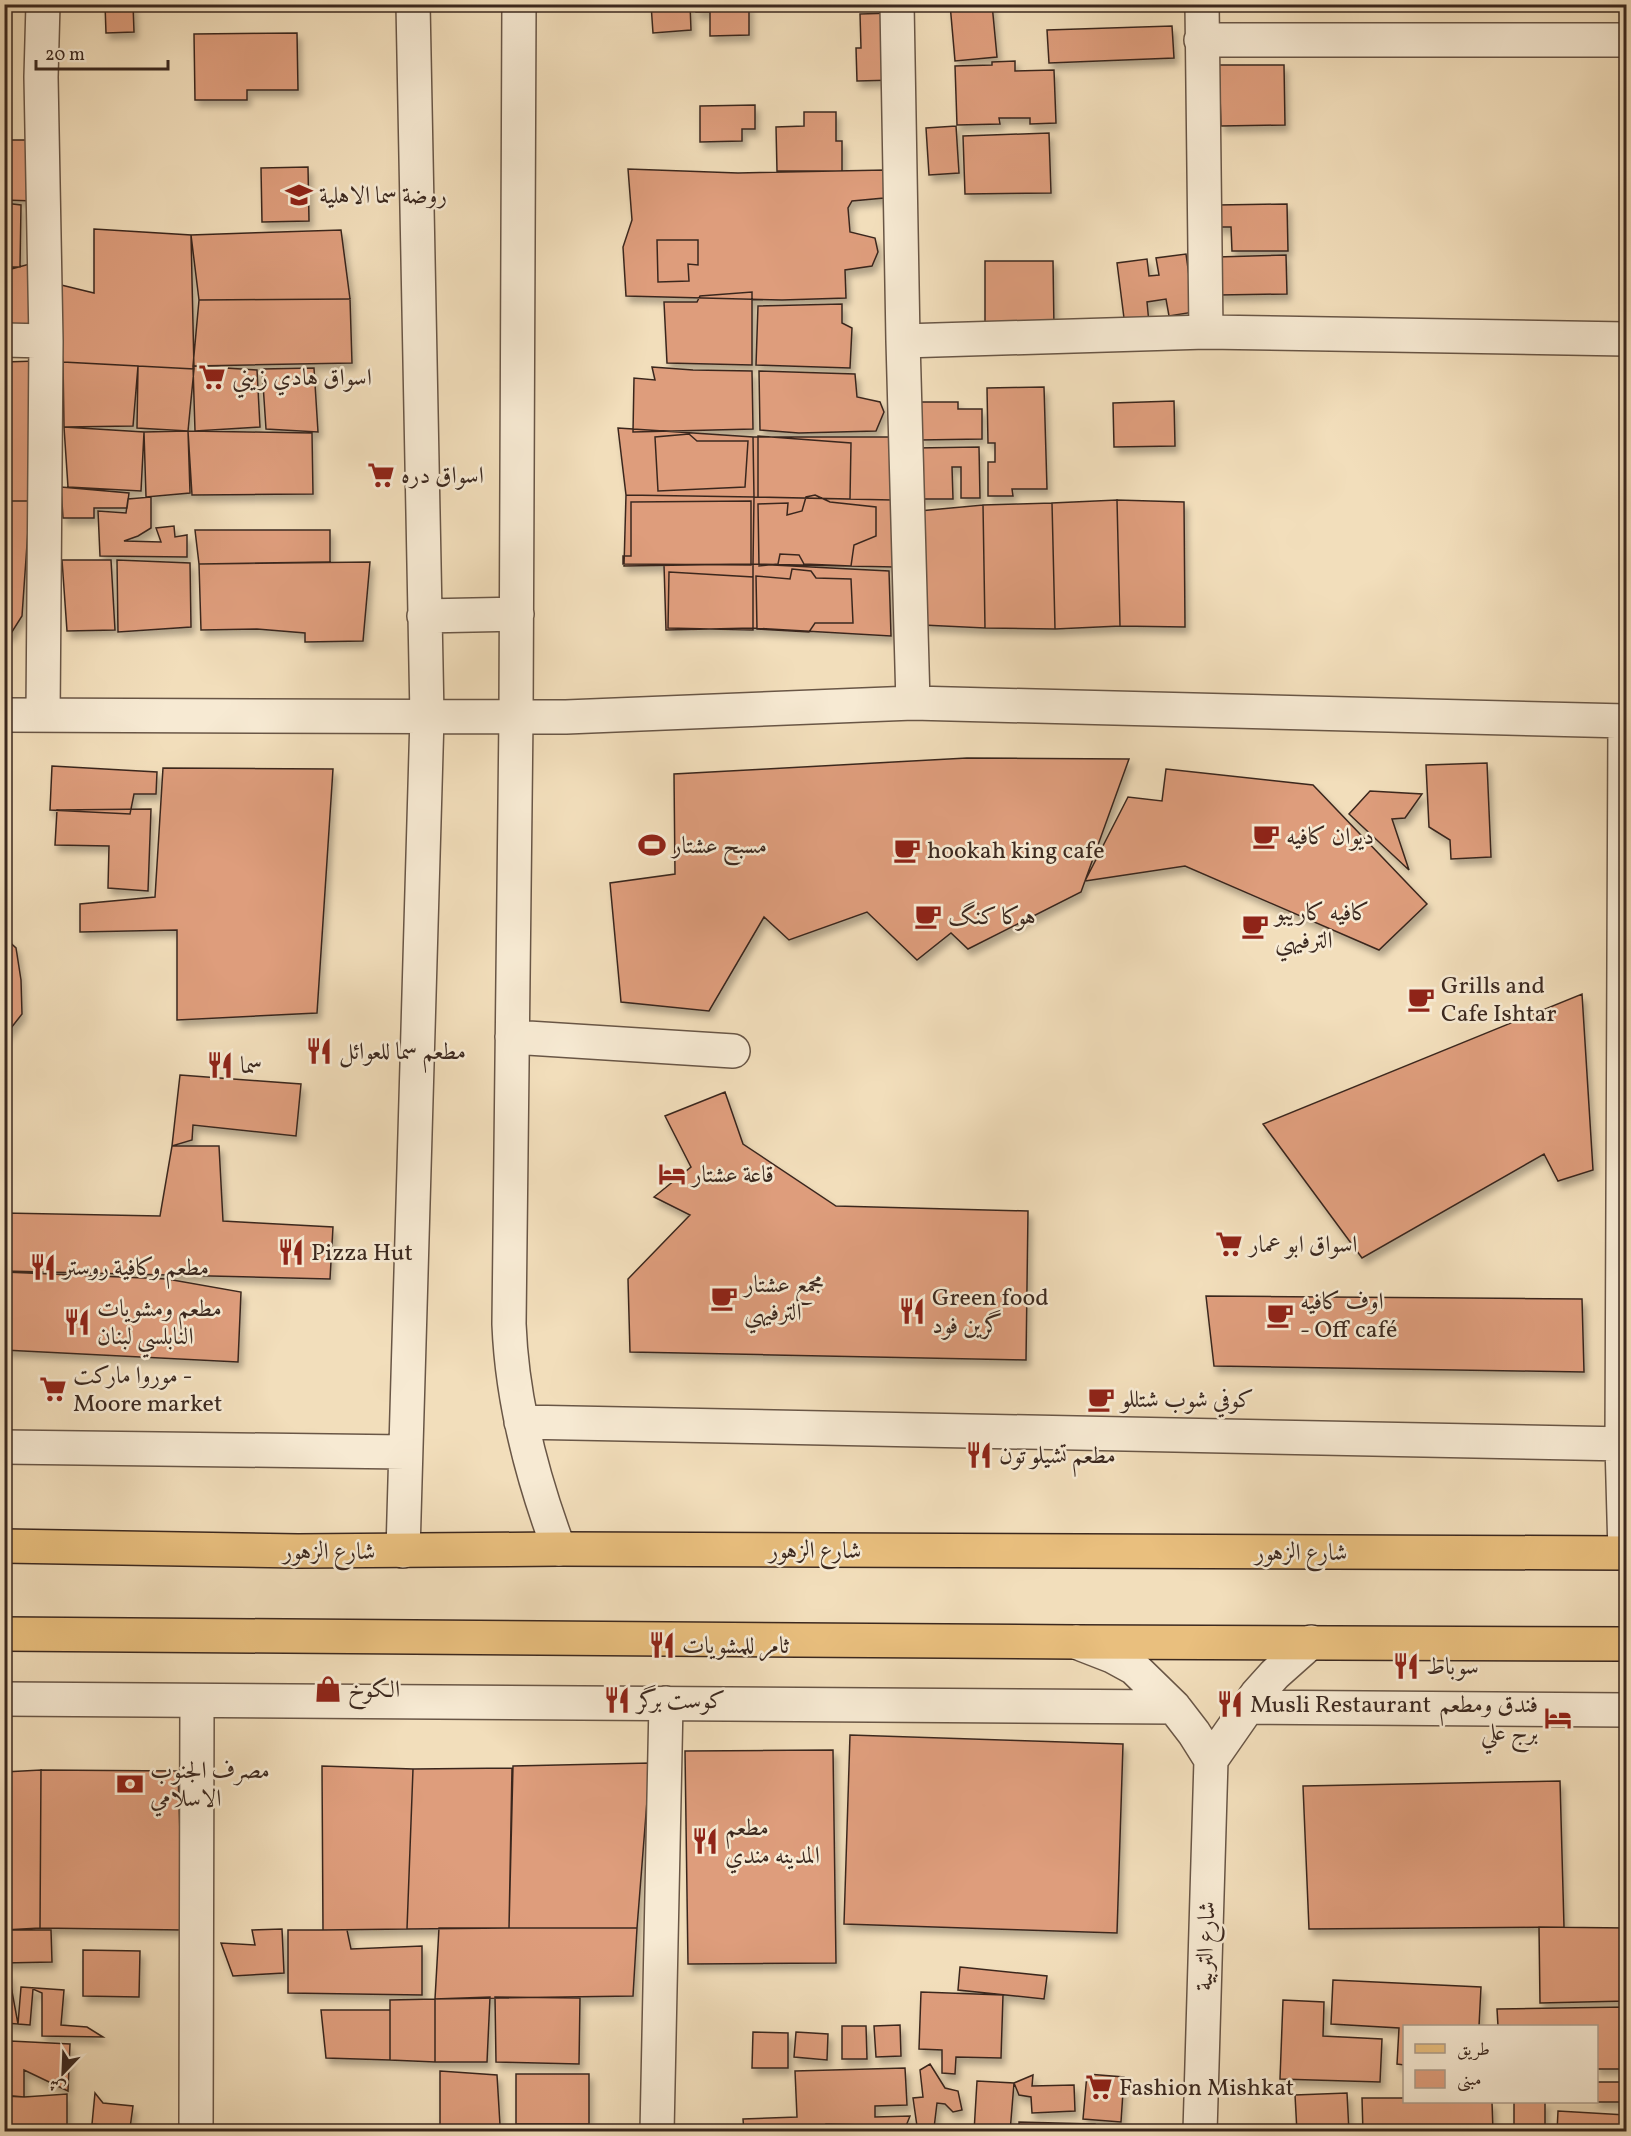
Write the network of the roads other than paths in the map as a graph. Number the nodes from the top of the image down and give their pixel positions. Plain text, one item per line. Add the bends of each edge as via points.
1 (43, 4) edge
2 (413, 4) edge
3 (519, 4) edge
4 (897, 4) edge
5 (1202, 4) edge
6 (1626, 39) edge
7 (1201, 40) junction
8 (1206, 332) junction
9 (1626, 339) edge
10 (4, 340) edge
11 (46, 341) junction
12 (903, 341) junction
13 (517, 614) junction
14 (424, 616) junction
15 (913, 702) junction
16 (4, 715) edge
17 (43, 715) junction
18 (427, 717) junction
19 (516, 717) junction
20 (1626, 721) edge
21 (512, 1037) junction
22 (733, 1051) dead end
23 (521, 1422) junction
24 (1624, 1444) edge
25 (4, 1447) edge
26 (405, 1452) junction
27 (4, 1546) edge
28 (559, 1549) junction
29 (403, 1551) junction
30 (1626, 1553) edge
31 (4, 1634) edge
32 (1076, 1642) junction
33 (1311, 1642) junction
34 (1626, 1644) edge
35 (4, 1699) edge
36 (197, 1701) junction
37 (666, 1703) junction
38 (1174, 1707) junction
39 (1246, 1707) junction
40 (1626, 1710) edge
41 (1211, 1760) junction
42 (196, 2132) edge
43 (657, 2132) edge
44 (1200, 2132) edge

1 - 11 street
2 - 14 street
3 - 13 street
4 - 12 street
5 - 7 street
6 - 7 street
7 - 8 street
8 - 9 street
8 - 12 street
10 - 11 street
11 - 17 street
12 - 15 street
13 - 14 street
13 - 19 street
14 - 18 street
15 - 19 street
15 - 20 street
16 - 17 street
17 - 18 street
18 - 19 street
18 - 26 street
19 - 21 street
20 - 24 street
21 - 22 street
21 - 23 street via 509,1324
23 - 24 street
23 - 28 street
24 - 30 street
25 - 26 street
26 - 29 street
27 - 29 main road, شارع الزهور
28 - 29 main road, شارع الزهور
28 - 30 main road, شارع الزهور
31 - 32 main road
32 - 33 main road
32 - 38 street via 1134,1668
33 - 34 main road
33 - 39 street
35 - 36 street
36 - 37 street
36 - 42 street
37 - 38 street
37 - 43 street
38 - 41 street
39 - 40 street
39 - 41 street
41 - 44 street, شارع التربية

